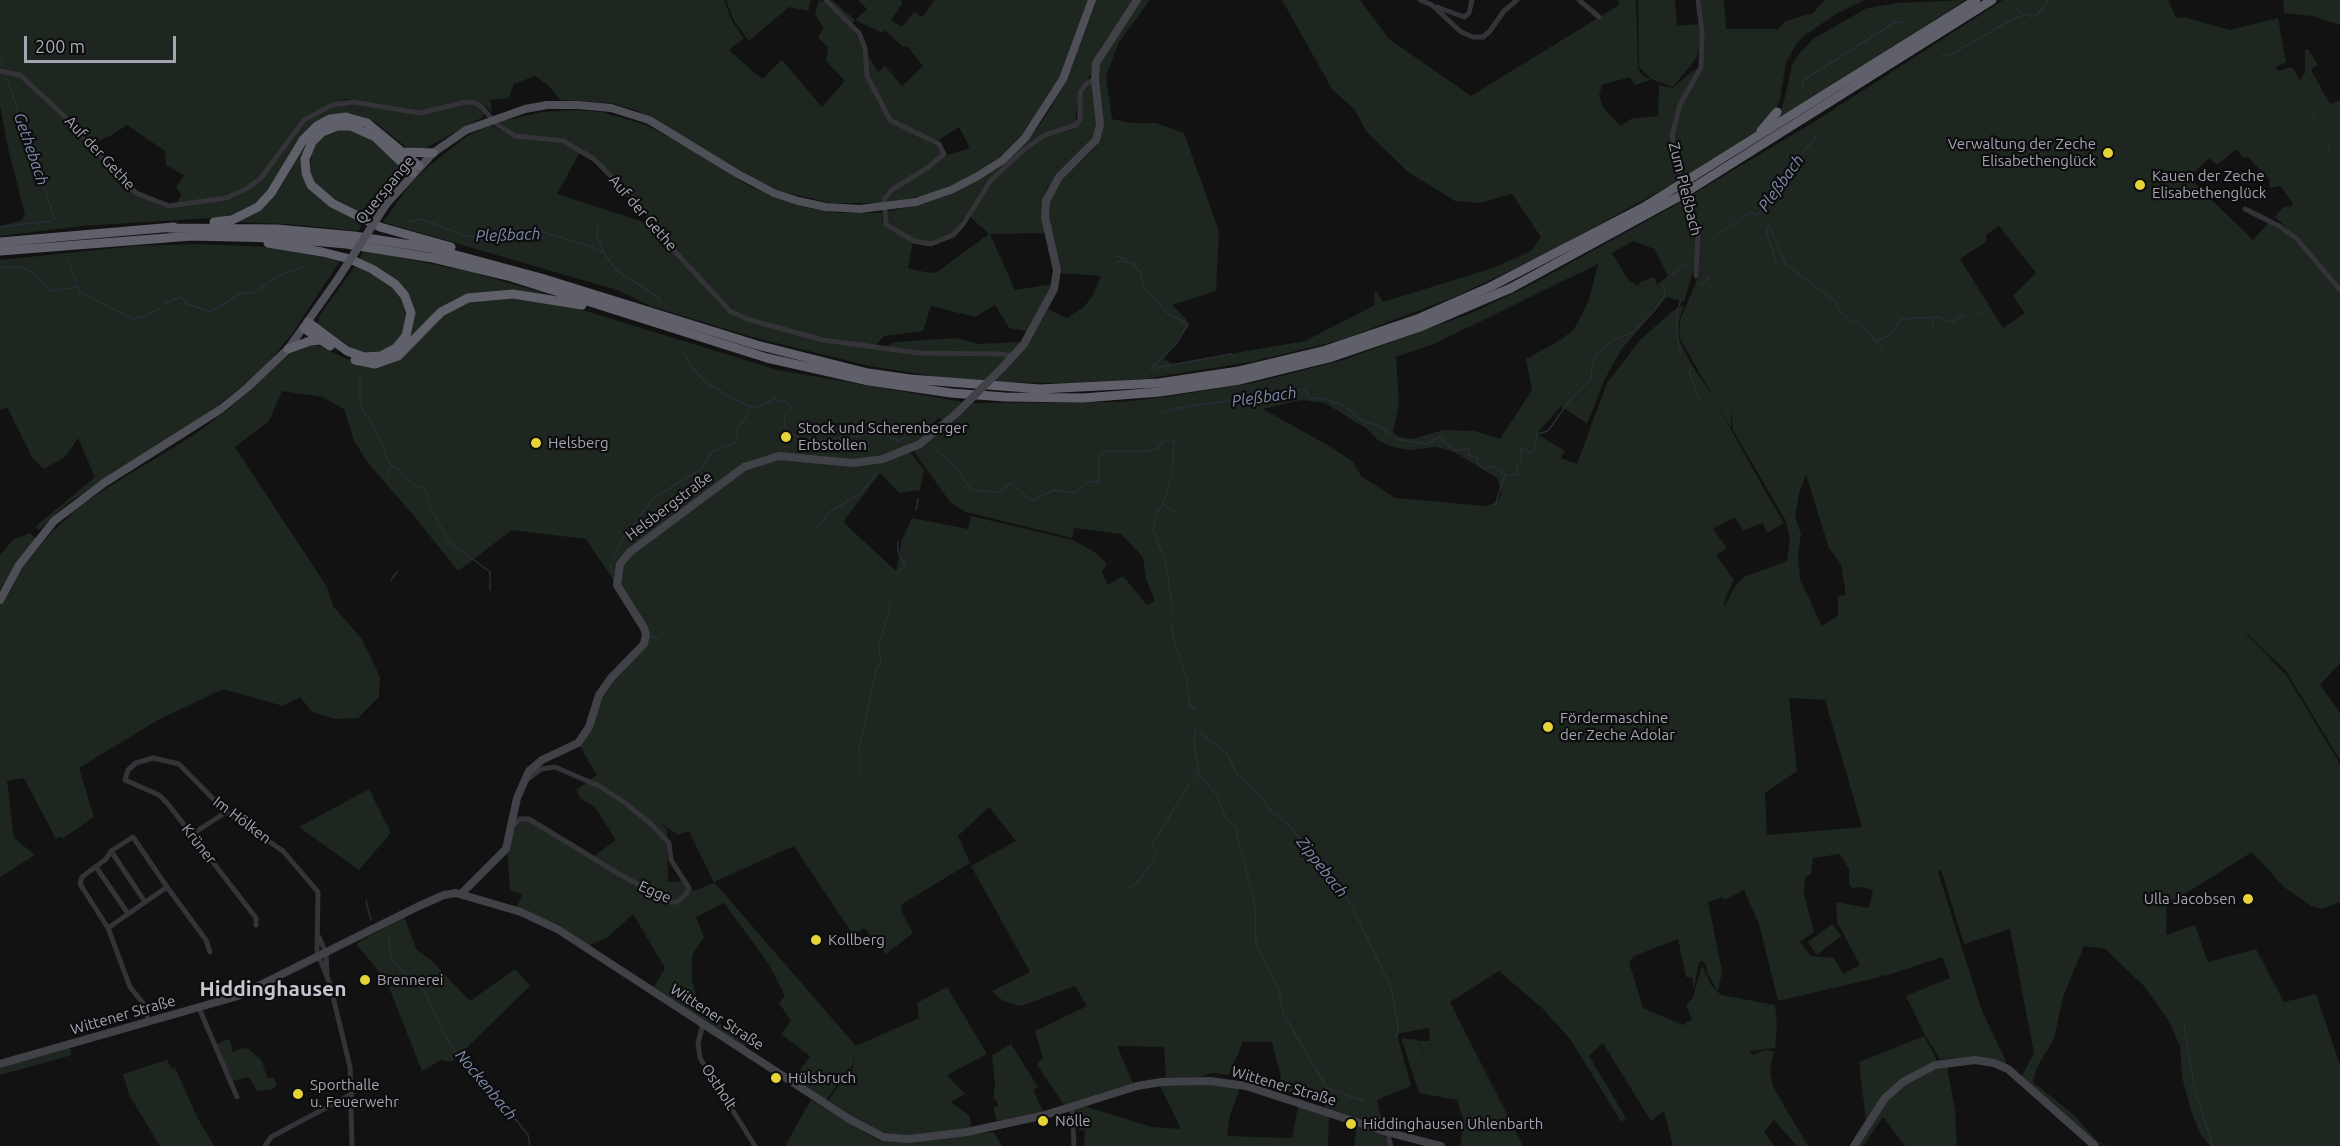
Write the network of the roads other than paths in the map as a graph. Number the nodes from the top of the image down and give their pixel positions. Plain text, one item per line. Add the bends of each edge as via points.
1 (826, 0) edge
2 (1092, 0) edge
3 (1137, 0) edge
4 (1420, 0) edge
5 (1472, 0) edge
6 (1517, 0) edge
7 (1579, 0) edge
8 (1698, 0) edge
9 (1976, 0) edge
10 (1992, 0) edge
11 (1432, 5) junction
12 (1599, 17) dead end
13 (0, 71) edge
14 (1095, 80) junction
15 (1777, 112) dead end
16 (492, 119) junction
17 (403, 152) junction
18 (433, 153) junction
19 (1725, 159) junction
20 (416, 169) junction
21 (884, 208) junction
22 (2245, 209) dead end
23 (168, 228) junction
24 (192, 236) junction
25 (0, 242) edge
26 (0, 251) edge
27 (491, 263) junction
28 (1696, 276) dead end
29 (2340, 291) edge
30 (631, 315) junction
31 (306, 325) junction
32 (321, 340) junction
33 (288, 350) junction
34 (1012, 357) junction
35 (0, 600) edge
36 (125, 780) joint
37 (519, 790) junction
38 (226, 812) junction
39 (511, 828) junction
40 (191, 835) junction
41 (111, 851) junction
42 (96, 867) junction
43 (167, 887) junction
44 (460, 894) junction
45 (146, 902) junction
46 (127, 912) junction
47 (256, 925) dead end
48 (108, 928) junction
49 (210, 952) dead end
50 (322, 955) junction
51 (199, 1008) junction
52 (149, 1022) junction
53 (703, 1024) junction
54 (0, 1064) edge
55 (352, 1094) junction
56 (237, 1097) dead end
57 (1072, 1106) junction
58 (1387, 1132) junction
59 (265, 1146) edge
60 (352, 1146) edge
61 (755, 1146) edge
62 (1074, 1146) edge
63 (1391, 1146) edge
64 (1441, 1146) edge
65 (1854, 1146) edge
66 (2096, 1146) edge

1 - 21 street via 859,33 865,48 867,76 890,120 939,144 944,154 886,195
2 - 21 main road, Querspange via 1063,79 1037,121 1003,160 951,190
3 - 14 main road, Helsbergstraße via 1102,50
4 - 11 street
5 - 11 street via 1464,17
6 - 11 street via 1483,37 1461,32
7 - 12 street
8 - 28 street, Zum Pleßbach, bridge via 1701,67 1680,105 1672,136 1698,235
9 - 19 highway
10 - 30 highway via 1680,196 1559,263 1420,327 1294,368 1134,395 1038,398 951,393 807,368
13 - 16 street, Auf der Gethe via 20,75 136,192 169,206 226,198 246,189 261,178 304,120 332,105 352,102 420,113 470,102 482,106
14 - 21 street via 1080,93 1080,119 1076,125 1045,135 1026,148 991,180 952,235 931,244 914,241 886,224
14 - 34 main road, Helsbergstraße via 1100,125 1096,141 1059,177 1046,201 1056,284 1033,328
15 - 19 highway via 1764,129
16 - 18 main road, Querspange via 466,130
16 - 21 main road, Querspange via 547,105 611,108 657,124 774,193 826,207
16 - 34 street, Auf der Gethe via 515,136 563,141 594,159 645,211 668,244 730,311 823,340 919,353
17 - 18 highway
17 - 20 highway
17 - 23 highway via 367,123 346,117 330,119 303,140 258,207 232,220
18 - 20 main road, Querspange
19 - 27 highway via 1577,244 1417,319 1293,359 1212,376 1141,385 1074,389 992,387 868,373 756,345
20 - 27 highway via 375,137 351,126 322,132 305,159 311,185 332,204 381,226
20 - 31 main road, Querspange, bridge via 387,203
22 - 29 street via 2297,239
23 - 25 highway
23 - 27 highway via 267,228 339,234 430,248
24 - 26 highway
24 - 30 highway via 277,238 384,249 508,276
24 - 31 highway via 294,246 350,259 395,284 411,313 406,336 396,348 381,356 364,357 347,351
30 - 32 highway via 525,294 500,293 468,298 441,312 405,350 384,362 357,361
31 - 32 highway
31 - 33 main road, Querspange
32 - 33 highway
33 - 35 main road, Querspange via 220,409 104,483 54,521 19,565
34 - 37 main road, Helsbergstraße, bridge via 920,444 883,459 853,463 779,456 744,467 630,552 620,564 617,585 644,628 644,644 599,695 589,727 578,743 542,760 529,771
36 - 38 street, Im Hölken via 128,770 145,759 167,759 179,764
36 - 40 street, Krüner via 159,795
37 - 39 main road, Helsbergstraße
37 - 39 street, Egge via 537,771 551,767 598,786 662,834 669,843 675,868 689,888 677,902 671,902 529,819 520,819
38 - 40 street
38 - 50 street, Im Hölken via 283,851 316,889
39 - 44 main road, Helsbergstraße via 502,856
40 - 47 street, Krüner via 256,918
41 - 42 street
41 - 43 street via 132,837
41 - 45 street
42 - 46 street
42 - 48 street via 82,877 80,884
43 - 45 street
43 - 49 street via 206,940
44 - 50 main road, Wittener Straße via 431,900
44 - 53 main road, Wittener Straße via 521,912 559,930
45 - 46 street
46 - 48 street
48 - 52 street via 130,987 143,1003
50 - 51 main road, Wittener Straße via 251,990
50 - 55 street via 344,1038
51 - 52 main road, Wittener Straße
51 - 56 street
52 - 54 main road, Wittener Straße
53 - 57 main road, Wittener Straße via 883,1137 909,1139 967,1132
53 - 61 street, Ostholt via 698,1043 700,1058
55 - 59 street via 278,1132
55 - 60 street
57 - 58 main road, Wittener Straße via 1146,1084 1221,1082 1246,1086
57 - 62 street
58 - 63 street
58 - 64 main road, Wittener Straße
65 - 66 main road via 1885,1098 1903,1082 1935,1065 1975,1060 2008,1069

